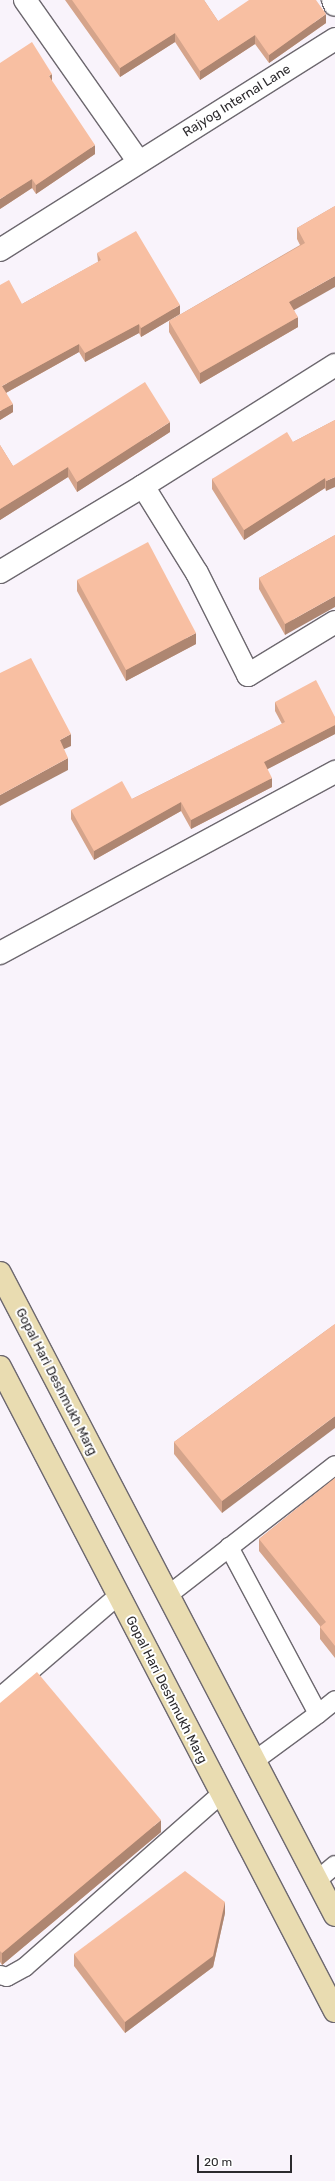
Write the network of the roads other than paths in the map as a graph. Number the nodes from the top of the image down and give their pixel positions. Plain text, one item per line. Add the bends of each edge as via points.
1 (25, 0) edge
2 (332, 0) edge
3 (335, 5) edge
4 (335, 39) edge
5 (138, 161) junction
6 (0, 250) edge
7 (335, 365) edge
8 (144, 486) junction
9 (0, 572) edge
10 (335, 622) edge
11 (335, 772) edge
12 (0, 953) edge
13 (0, 1274) edge
14 (0, 1367) edge
15 (335, 1465) edge
16 (229, 1547) junction
17 (118, 1596) junction
18 (167, 1596) junction
19 (0, 1697) edge
20 (335, 1700) edge
21 (318, 1714) junction
22 (254, 1761) junction
23 (220, 1795) junction
24 (335, 1866) edge
25 (316, 1881) junction
26 (335, 1915) edge
27 (0, 1975) edge
28 (335, 2011) edge

1 - 5 street
2 - 3 street
4 - 5 street, Rajyog Internal Lane
5 - 6 street, Rajyog Internal Lane
7 - 8 street
8 - 9 street
8 - 10 street via 197,574 248,675
11 - 12 street
13 - 18 main road, Gopal Hari Deshmukh Marg
14 - 17 main road, Gopal Hari Deshmukh Marg
15 - 16 lane
16 - 18 lane
16 - 21 lane
17 - 19 lane
17 - 23 main road, Gopal Hari Deshmukh Marg
18 - 22 main road, Gopal Hari Deshmukh Marg
20 - 21 lane
21 - 22 lane
22 - 25 main road, Gopal Hari Deshmukh Marg
23 - 27 lane via 25,1967 7,1978
23 - 28 main road, Gopal Hari Deshmukh Marg
24 - 25 lane
25 - 26 main road, Gopal Hari Deshmukh Marg

